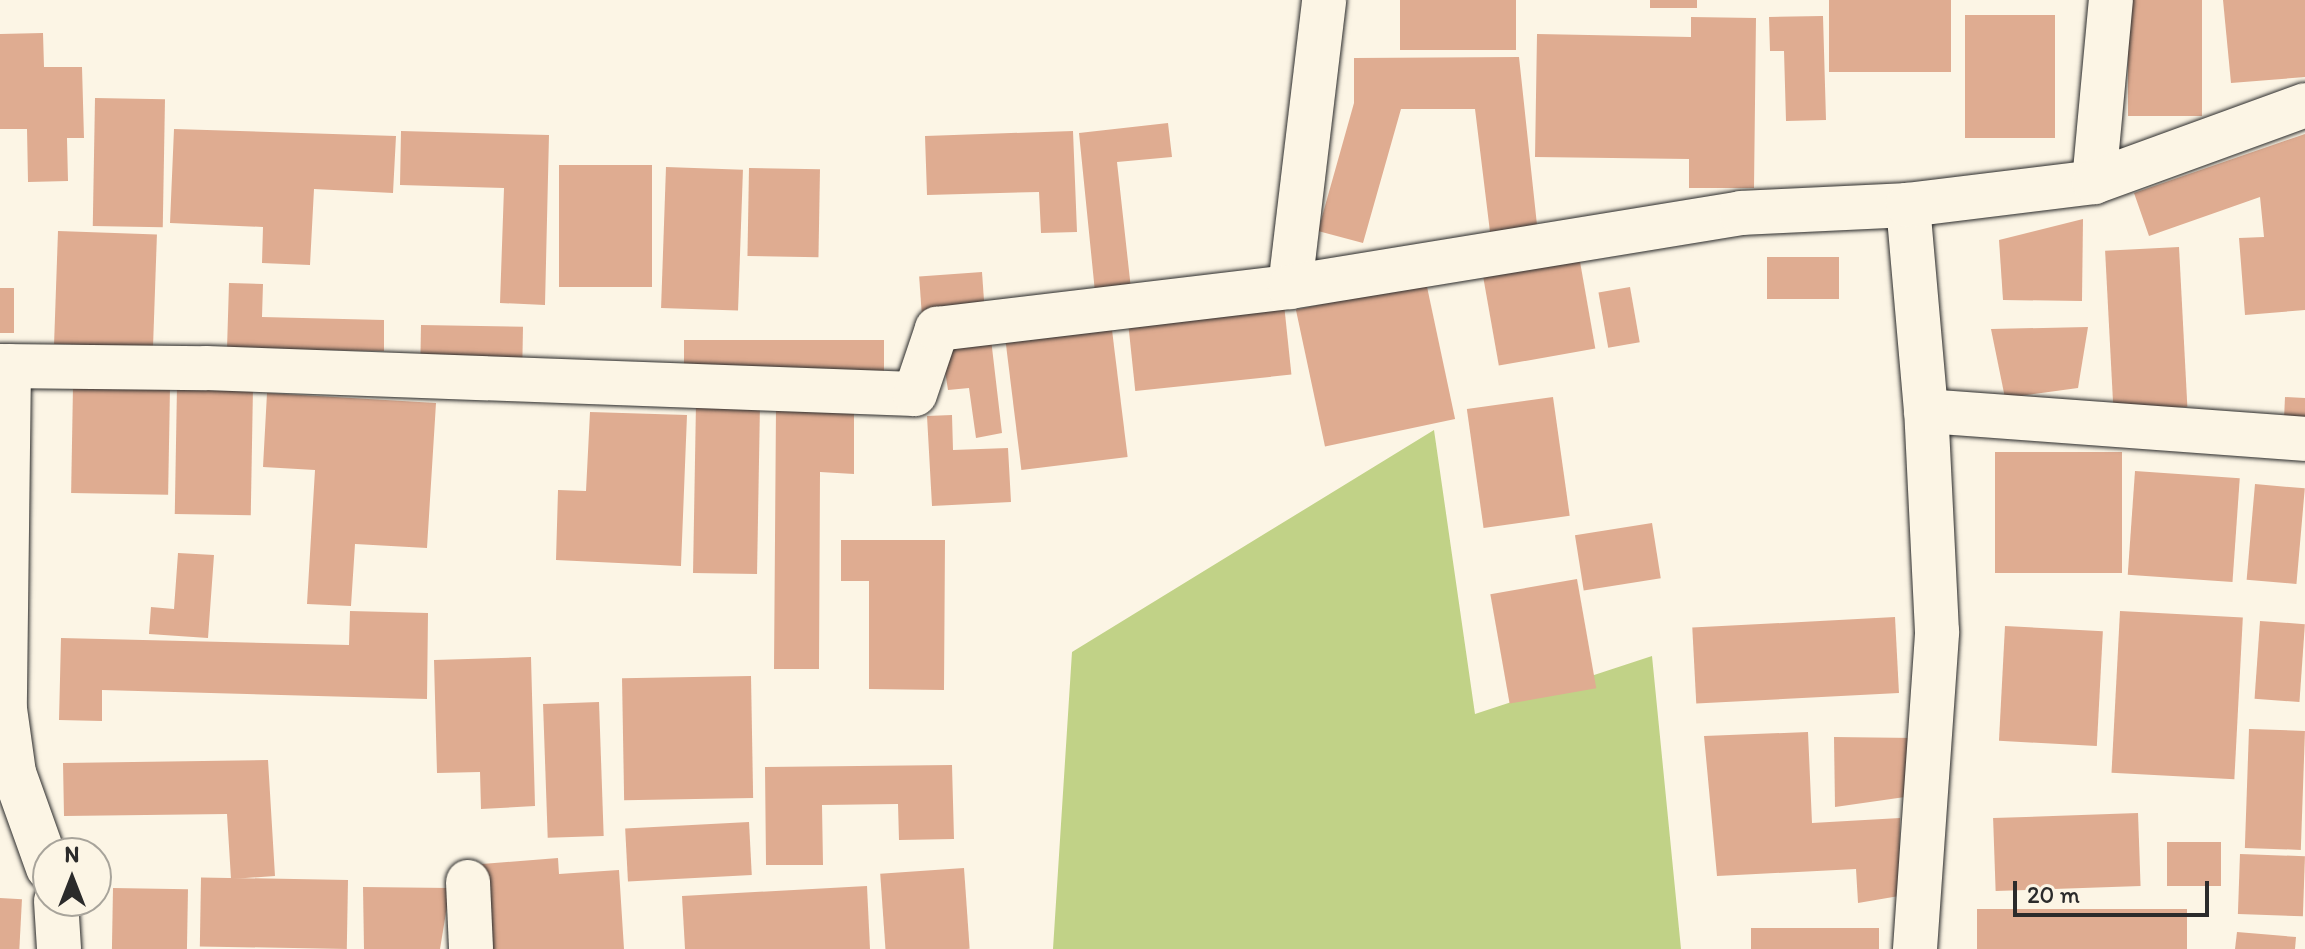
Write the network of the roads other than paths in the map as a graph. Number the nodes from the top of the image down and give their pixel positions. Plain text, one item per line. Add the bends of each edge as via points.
1 (1324, 0) edge
2 (2111, 0) edge
3 (2305, 105) edge
4 (2094, 182) junction
5 (1908, 205) junction
6 (1290, 287) junction
7 (4, 366) edge
8 (1926, 411) junction
9 (2305, 439) edge
10 (37, 837) edge
11 (468, 882) dead end
12 (57, 917) edge
13 (59, 949) edge
14 (471, 949) edge
15 (1915, 949) edge

1 - 6 street
2 - 4 street
3 - 4 street
4 - 5 street
5 - 6 street via 1741,213
5 - 8 street
6 - 7 street via 937,329 915,394
7 - 10 street via 5,709 14,773
8 - 9 street
8 - 15 street via 1937,632
11 - 14 street
12 - 13 street

